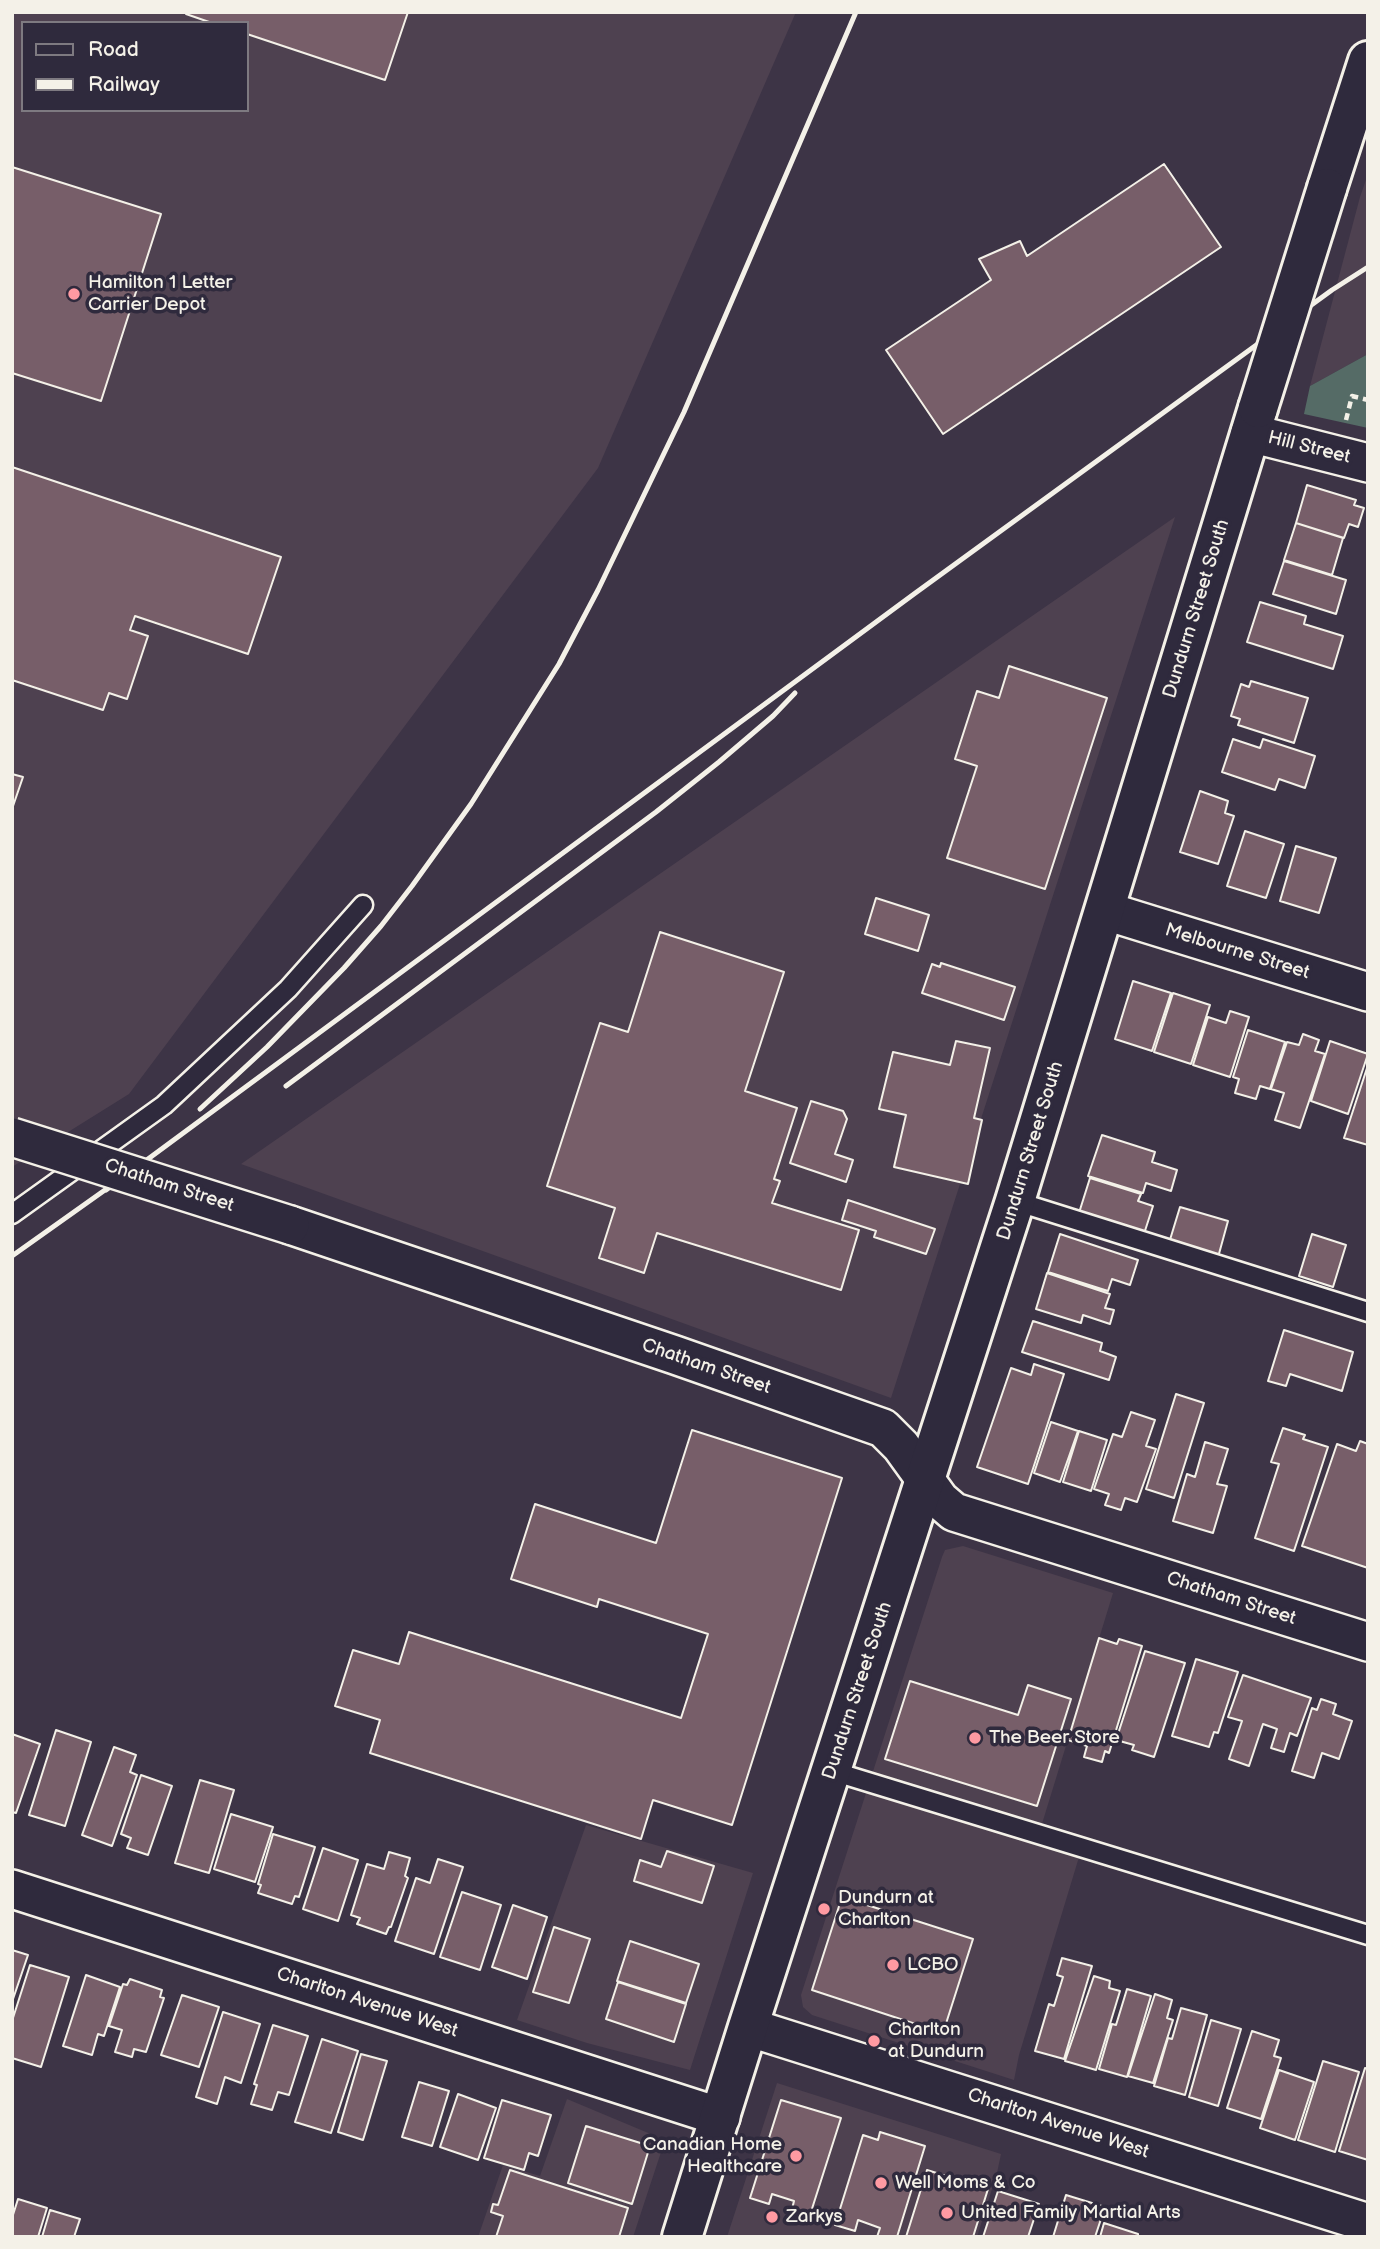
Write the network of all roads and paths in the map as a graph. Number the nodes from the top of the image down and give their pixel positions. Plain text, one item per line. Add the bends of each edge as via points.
1 (1368, 61) edge
2 (1254, 421) junction
3 (1368, 463) edge
4 (363, 905) dead end
5 (1105, 911) junction
6 (1368, 992) edge
7 (12, 1137) edge
8 (1016, 1201) junction
9 (12, 1214) edge
10 (1368, 1312) edge
11 (926, 1478) junction
12 (1368, 1642) edge
13 (832, 1771) junction
14 (12, 1889) edge
15 (1368, 1935) edge
16 (748, 2026) junction
17 (721, 2117) junction
18 (1368, 2223) edge
19 (682, 2237) edge

1 - 2 main road, Dundurn Street South, bridge
2 - 3 street, Hill Street
2 - 5 main road, Dundurn Street South
4 - 9 lane via 288,989 164,1105
5 - 6 street, Melbourne Street
5 - 8 main road, Dundurn Street South
7 - 11 street, Chatham Street, bridge via 290,1225 883,1428
8 - 10 lane
8 - 11 main road, Dundurn Street South
11 - 12 street, Chatham Street via 954,1512
11 - 13 main road, Dundurn Street South
13 - 15 lane
13 - 16 main road, Dundurn Street South
14 - 17 street, Charlton Avenue West
16 - 17 main road, Dundurn Street South
16 - 18 street, Charlton Avenue West
17 - 19 main road, Dundurn Street South

